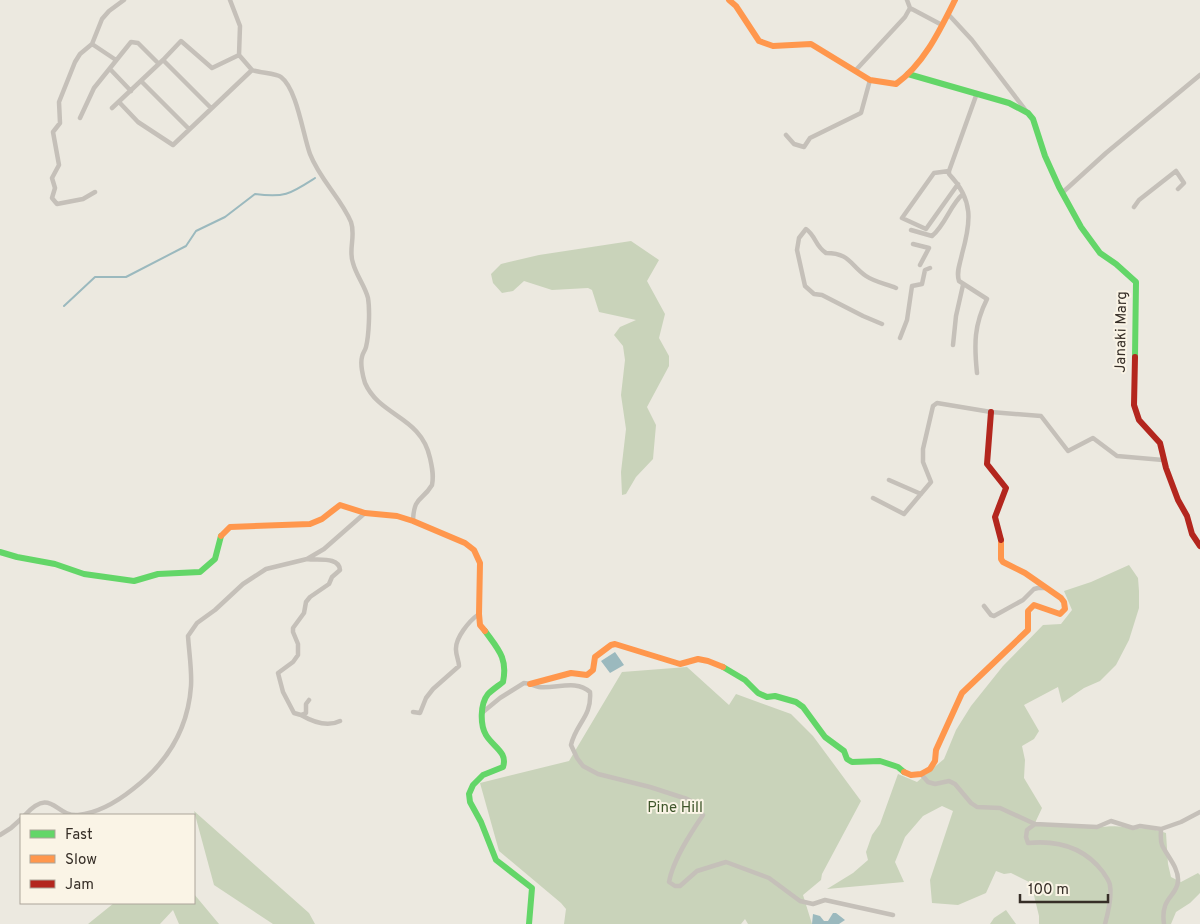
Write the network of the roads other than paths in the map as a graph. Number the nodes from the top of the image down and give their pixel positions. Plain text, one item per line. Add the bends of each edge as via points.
1 (124, 0) edge
2 (230, 0) edge
3 (729, 0) edge
4 (907, 0) edge
5 (955, 0) edge
6 (910, 8) junction
7 (948, 14) junction
8 (942, 25) junction
9 (92, 44) junction
10 (239, 55) junction
11 (116, 60) junction
12 (161, 62) junction
13 (110, 69) junction
14 (252, 70) junction
15 (855, 71) junction
16 (908, 74) junction
17 (1200, 75) edge
18 (870, 80) junction
19 (141, 81) junction
20 (131, 91) junction
21 (977, 92) junction
22 (119, 102) junction
23 (112, 108) dead end
24 (211, 108) junction
25 (1028, 113) junction
26 (80, 118) dead end
27 (189, 129) junction
28 (786, 134) dead end
29 (949, 171) junction
30 (958, 184) junction
31 (1178, 188) dead end
32 (95, 192) dead end
33 (1062, 193) junction
34 (963, 194) junction
35 (1134, 207) dead end
36 (910, 230) dead end
37 (914, 244) dead end
38 (920, 265) dead end
39 (930, 268) dead end
40 (963, 285) junction
41 (896, 288) dead end
42 (882, 324) dead end
43 (900, 338) dead end
44 (953, 345) dead end
45 (976, 373) dead end
46 (991, 412) junction
47 (1163, 460) junction
48 (889, 480) dead end
49 (921, 494) junction
50 (873, 498) dead end
51 (365, 513) junction
52 (413, 521) junction
53 (1200, 546) edge
54 (0, 552) edge
55 (307, 559) junction
56 (1046, 588) junction
57 (984, 606) dead end
58 (479, 614) junction
59 (530, 684) junction
60 (309, 700) dead end
61 (413, 712) dead end
62 (482, 713) junction
63 (301, 715) junction
64 (340, 721) dead end
65 (921, 774) junction
66 (1200, 812) edge
67 (26, 814) edge
68 (70, 814) edge
69 (82, 814) edge
70 (20, 820) edge
71 (1035, 824) junction
72 (1161, 829) junction
73 (0, 835) edge
74 (893, 915) dead end
75 (529, 924) edge
76 (1105, 924) edge
77 (1164, 924) edge

1 - 9 street via 102,19
2 - 10 street via 240,26
3 - 15 street via 759,40 773,46 811,44
4 - 6 street
5 - 7 street
6 - 8 street
6 - 15 street
7 - 8 street
7 - 25 street
8 - 16 street
9 - 11 street
9 - 32 street via 75,62 59,102 60,123 54,132 59,165 52,178 55,188 52,198 56,204 83,199
10 - 12 street via 212,68 181,41
10 - 14 street
11 - 12 street via 134,42
11 - 13 street
12 - 19 street
12 - 24 street
13 - 20 street
13 - 26 street via 94,88
14 - 24 street
14 - 52 street via 276,74 289,86 310,154 320,176 350,222 352,264 368,298 367,340 361,364 365,382 377,401 418,432 429,454 432,485 417,500
15 - 18 street
16 - 18 street via 896,84
16 - 21 street
17 - 33 street
18 - 28 street via 860,112 810,138 804,147 794,144
19 - 20 street
19 - 27 street
20 - 22 street
21 - 25 street
21 - 29 street
22 - 23 street
22 - 27 street via 138,122 173,145
24 - 27 street
25 - 33 street, Janaki Marg
29 - 30 street
29 - 30 street via 934,173 902,218 926,229
30 - 34 street
31 - 35 street via 1184,183 1176,172
33 - 47 street, Janaki Marg via 1100,253 1136,282 1134,405 1139,420 1160,443
34 - 36 street via 932,236
34 - 40 street via 968,206 969,231 958,271 959,282
37 - 38 street via 929,248
39 - 43 street via 926,270 922,284 912,286 907,320
40 - 44 street
40 - 45 street via 986,299 975,334
41 - 42 street via 865,275 848,258 826,253 806,229 799,238 797,250 805,286 814,294
46 - 47 street via 1040,416 1068,451 1093,438 1117,456
46 - 49 street via 938,403 933,406 923,449 923,462 931,482
46 - 56 street via 987,464 1006,488 994,517 1002,545 1001,559
47 - 53 street, Janaki Marg via 1192,534
48 - 49 street
49 - 50 street via 904,514
51 - 52 street
51 - 54 street via 340,505 310,524 230,527 222,534 215,559 200,572 158,574 134,581 84,574
51 - 55 street via 324,549
52 - 58 street via 474,550 480,563
55 - 63 street via 328,560 341,567 329,584 306,602 304,614 293,628 298,655 278,673 294,713
55 - 69 street via 266,569 243,584 198,623 188,636 189,703 175,743 161,764 125,795 103,808
56 - 57 street via 1034,590 994,616
56 - 65 street via 1064,602 1063,612 1056,614 1038,605 1030,608 1028,630 962,693 936,750 935,761
58 - 61 street via 458,640 459,666 433,689 420,713
58 - 62 street via 480,625 503,656 505,672 503,682 484,701
59 - 62 street via 524,683
59 - 65 street via 571,673 587,675 593,670 595,657 615,644 680,664 708,660 745,680 758,693 796,702 824,737 844,751 852,762 880,761 911,775
59 - 74 street via 547,687 567,685 590,692 587,714 572,745 583,766 598,774 688,799 703,815 670,875 669,882 675,886 680,886 697,871 726,862 769,878 800,901 813,904 825,900
60 - 63 street via 306,714
62 - 75 street via 486,736 505,760 503,767 483,775 473,785 470,802 496,860 532,888
63 - 64 street via 324,723
65 - 71 street via 934,784 955,784 977,807 1000,808
66 - 72 street
67 - 68 street via 43,803 55,805
70 - 73 street
71 - 72 street via 1097,827 1111,822 1133,828
71 - 76 street via 1027,830 1028,843 1065,844 1081,851 1098,865 1110,885
72 - 77 street via 1161,843 1178,877 1163,911

